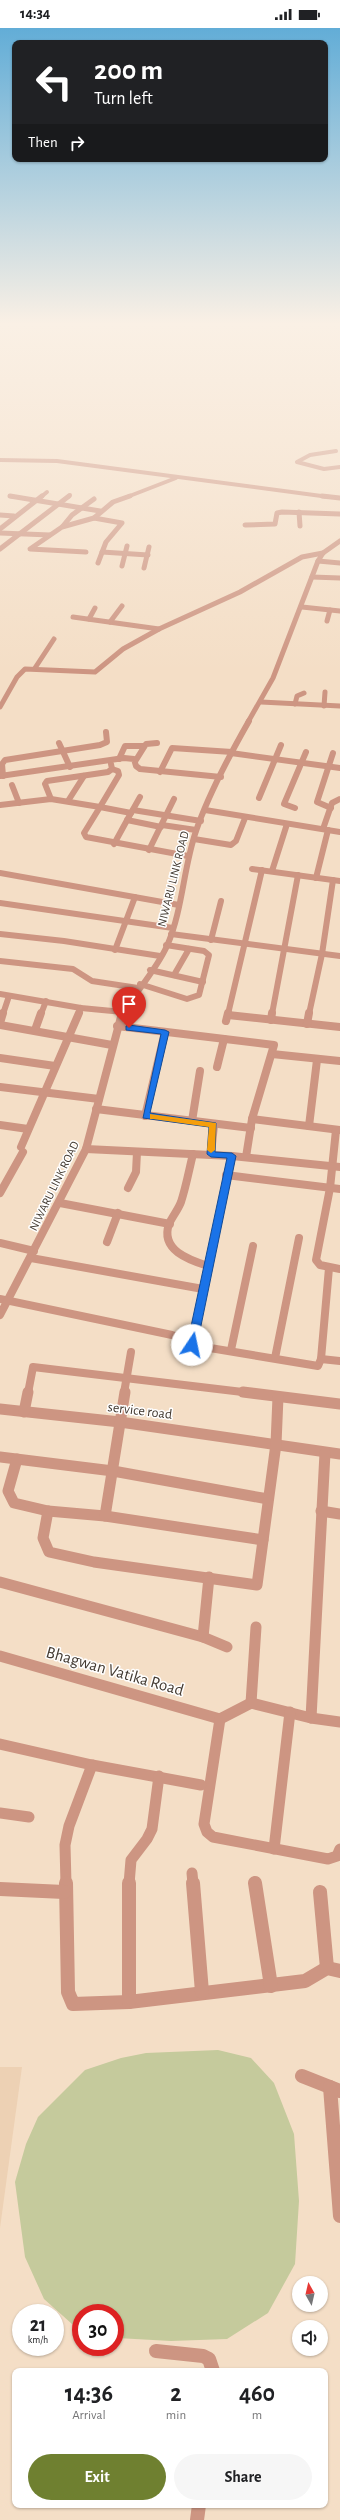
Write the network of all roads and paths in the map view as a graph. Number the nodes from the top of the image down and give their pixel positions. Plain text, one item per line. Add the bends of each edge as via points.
1 (336, 451) dead end
2 (0, 460) edge
3 (340, 462) edge
4 (335, 467) junction
5 (340, 467) edge
6 (181, 476) junction
7 (47, 492) dead end
8 (70, 495) dead end
9 (10, 496) dead end
10 (340, 498) edge
11 (94, 499) dead end
12 (36, 500) junction
13 (58, 504) junction
14 (82, 508) junction
15 (100, 511) junction
16 (299, 512) junction
17 (340, 514) edge
18 (0, 515) edge
19 (14, 516) junction
20 (94, 518) junction
21 (245, 525) dead end
22 (300, 526) dead end
23 (62, 527) junction
24 (0, 528) edge
25 (0, 533) edge
26 (20, 534) junction
27 (50, 535) junction
28 (340, 541) edge
29 (127, 546) dead end
30 (149, 547) dead end
31 (0, 549) edge
32 (86, 552) dead end
33 (102, 552) junction
34 (323, 553) junction
35 (125, 554) junction
36 (148, 555) junction
37 (318, 561) junction
38 (98, 563) dead end
39 (340, 563) edge
40 (122, 566) dead end
41 (144, 568) dead end
42 (312, 577) junction
43 (340, 578) edge
44 (122, 606) dead end
45 (302, 607) junction
46 (95, 608) dead end
47 (330, 610) junction
48 (340, 611) edge
49 (73, 617) dead end
50 (89, 619) junction
51 (327, 621) dead end
52 (110, 622) junction
53 (159, 629) junction
54 (54, 640) dead end
55 (35, 668) junction
56 (325, 692) dead end
57 (304, 693) dead end
58 (261, 702) junction
59 (295, 704) junction
60 (324, 706) junction
61 (340, 706) edge
62 (0, 707) edge
63 (106, 732) dead end
64 (59, 743) dead end
65 (157, 743) dead end
66 (281, 745) dead end
67 (144, 746) junction
68 (63, 751) junction
69 (231, 752) junction
70 (306, 752) dead end
71 (333, 754) dead end
72 (119, 758) junction
73 (276, 759) junction
74 (110, 760) junction
75 (136, 760) junction
76 (93, 762) junction
77 (302, 763) junction
78 (70, 767) junction
79 (330, 767) junction
80 (340, 768) edge
81 (56, 769) junction
82 (112, 769) junction
83 (160, 772) junction
84 (99, 774) junction
85 (2, 776) edge
86 (84, 776) junction
87 (221, 777) junction
88 (61, 779) junction
89 (12, 785) dead end
90 (140, 797) dead end
91 (259, 798) dead end
92 (51, 799) junction
93 (174, 799) dead end
94 (340, 799) edge
95 (68, 801) junction
96 (19, 802) junction
97 (0, 805) edge
98 (100, 807) junction
99 (295, 808) dead end
100 (331, 808) junction
101 (205, 810) junction
102 (132, 811) junction
103 (167, 815) junction
104 (245, 818) junction
105 (127, 820) junction
106 (201, 821) junction
107 (287, 824) junction
108 (162, 826) junction
109 (196, 830) junction
110 (325, 830) junction
111 (340, 832) edge
112 (194, 839) junction
113 (114, 844) junction
114 (149, 850) junction
115 (188, 856) junction
116 (252, 870) dead end
117 (262, 870) junction
118 (272, 871) junction
119 (0, 873) edge
120 (298, 875) junction
121 (316, 878) junction
122 (336, 881) edge
123 (135, 897) junction
124 (221, 901) dead end
125 (0, 902) edge
126 (179, 904) junction
127 (128, 920) junction
128 (172, 931) junction
129 (0, 934) edge
130 (211, 940) junction
131 (246, 944) junction
132 (166, 945) junction
133 (189, 949) junction
134 (115, 950) junction
135 (286, 950) junction
136 (322, 954) junction
137 (160, 956) junction
138 (340, 956) edge
139 (0, 961) edge
140 (150, 970) junction
141 (174, 976) junction
142 (203, 982) junction
143 (139, 986) junction
144 (0, 994) edge
145 (9, 996) junction
146 (46, 1001) junction
147 (82, 1008) junction
148 (123, 1012) junction
149 (271, 1020) junction
150 (0, 1024) edge
151 (307, 1024) junction
152 (117, 1026) junction
153 (340, 1027) edge
154 (35, 1030) junction
155 (165, 1032) junction
156 (68, 1036) junction
157 (224, 1040) junction
158 (112, 1045) junction
159 (272, 1054) junction
160 (0, 1058) edge
161 (317, 1060) junction
162 (340, 1061) edge
163 (55, 1066) junction
164 (218, 1067) dead end
165 (200, 1071) dead end
166 (0, 1087) edge
167 (44, 1092) junction
168 (99, 1099) junction
169 (96, 1109) junction
170 (145, 1116) junction
171 (252, 1119) junction
172 (192, 1121) junction
173 (0, 1125) edge
174 (214, 1125) junction
175 (309, 1126) junction
176 (251, 1128) junction
177 (28, 1129) junction
178 (338, 1130) edge
179 (86, 1149) junction
180 (137, 1152) junction
181 (193, 1154) junction
182 (211, 1154) junction
183 (232, 1156) junction
184 (246, 1157) junction
185 (337, 1167) edge
186 (226, 1175) junction
187 (128, 1188) dead end
188 (330, 1188) junction
189 (340, 1189) edge
190 (0, 1193) edge
191 (60, 1203) junction
192 (118, 1213) junction
193 (170, 1224) junction
194 (299, 1238) dead end
195 (107, 1242) dead end
196 (0, 1243) edge
197 (253, 1246) dead end
198 (32, 1255) junction
199 (208, 1266) junction
200 (329, 1268) junction
201 (340, 1269) edge
202 (203, 1289) junction
203 (4, 1300) edge
204 (0, 1315) edge
205 (192, 1345) junction
206 (231, 1350) junction
207 (131, 1352) dead end
208 (275, 1358) junction
209 (321, 1358) junction
210 (340, 1361) edge
211 (125, 1380) junction
212 (278, 1397) junction
213 (340, 1404) edge
214 (0, 1409) edge
215 (24, 1412) junction
216 (120, 1422) junction
217 (276, 1444) junction
218 (325, 1452) junction
219 (340, 1454) edge
220 (0, 1457) edge
221 (17, 1459) junction
222 (113, 1471) junction
223 (268, 1499) junction
224 (48, 1511) junction
225 (321, 1511) junction
226 (340, 1514) edge
227 (105, 1516) junction
228 (263, 1540) junction
229 (209, 1577) junction
230 (0, 1582) edge
231 (256, 1627) dead end
232 (203, 1637) junction
233 (227, 1647) dead end
234 (0, 1656) edge
235 (251, 1703) junction
236 (290, 1712) junction
237 (311, 1718) junction
238 (220, 1719) junction
239 (340, 1722) edge
240 (0, 1744) edge
241 (92, 1765) junction
242 (159, 1776) junction
243 (201, 1784) dead end
244 (0, 1813) edge
245 (29, 1817) dead end
246 (274, 1849) junction
247 (340, 1849) edge
248 (192, 1873) dead end
249 (255, 1883) dead end
250 (0, 1889) edge
251 (64, 1892) junction
252 (320, 1892) dead end
253 (327, 1968) junction
254 (340, 1971) edge
255 (271, 1986) junction
256 (202, 1992) junction
257 (129, 2002) junction
258 (302, 2076) dead end
259 (335, 2089) edge
260 (340, 2216) edge
261 (156, 2351) dead end
262 (212, 2368) edge
263 (198, 2508) edge
264 (197, 2520) edge

1 - 4 street via 310,454 297,461 324,469
2 - 6 street via 57,461
3 - 4 street
4 - 5 street
6 - 10 street
6 - 15 street via 119,499
7 - 12 street
8 - 13 street
9 - 12 street
11 - 14 street
12 - 13 street
12 - 19 street
13 - 14 street
13 - 26 street
14 - 15 street
14 - 23 street
15 - 20 street
16 - 17 street
16 - 21 street via 279,512 277,523 273,525
16 - 22 street
18 - 19 street
19 - 24 street
20 - 23 street
20 - 33 street via 122,523 106,542
23 - 27 street
25 - 26 street
26 - 27 street
26 - 31 street
27 - 32 street via 31,547 32,550
28 - 34 street, NIWARU LINK ROAD
29 - 35 street
30 - 36 street
33 - 35 street
33 - 38 street
34 - 37 street, NIWARU LINK ROAD
34 - 53 street via 302,557 240,592
35 - 36 street
35 - 40 street
36 - 41 street
37 - 39 street
37 - 42 street, NIWARU LINK ROAD
42 - 43 street
42 - 45 street, NIWARU LINK ROAD
44 - 52 street
45 - 47 street
45 - 58 street, NIWARU LINK ROAD
46 - 50 street
47 - 48 street
47 - 51 street
49 - 50 street
50 - 52 street
52 - 53 street
53 - 55 street via 123,649 95,672
54 - 55 street
55 - 62 street via 20,673
56 - 60 street
57 - 59 street via 297,696
58 - 59 street
58 - 69 street, NIWARU LINK ROAD
59 - 60 street
60 - 61 street
63 - 68 street via 107,742 103,744
64 - 68 street
65 - 67 street
66 - 73 street
67 - 72 street via 125,746
67 - 75 street
68 - 78 street
68 - 85 street via 5,760 2,764
69 - 73 street
69 - 83 street via 172,748
69 - 87 street, NIWARU LINK ROAD
70 - 77 street
71 - 79 street
72 - 74 street
72 - 75 street
73 - 77 street
73 - 91 street
74 - 76 street
74 - 82 street
75 - 83 street via 138,768
76 - 78 street
76 - 84 street
77 - 79 street
77 - 99 street via 284,804
78 - 81 street
79 - 80 street
79 - 100 street via 316,802
81 - 85 street
81 - 88 street
82 - 84 street
82 - 98 street via 118,771 119,775
83 - 87 street
84 - 86 street
86 - 88 street
86 - 95 street
87 - 101 street, NIWARU LINK ROAD
88 - 92 street via 46,782
89 - 96 street
90 - 102 street
92 - 95 street
92 - 96 street
93 - 103 street
94 - 100 street via 334,801
95 - 98 street
96 - 97 street
98 - 102 street
98 - 113 street via 84,835 93,840
100 - 110 street
101 - 104 street
101 - 106 street, NIWARU LINK ROAD
102 - 103 street
102 - 105 street
103 - 106 street
103 - 108 street
104 - 107 street
104 - 112 street via 236,841 231,845
105 - 108 street
105 - 113 street
106 - 109 street, NIWARU LINK ROAD
107 - 110 street
107 - 118 street
108 - 109 street
108 - 114 street
109 - 112 street, NIWARU LINK ROAD
110 - 111 street
110 - 121 street
112 - 115 street, NIWARU LINK ROAD
113 - 114 street
114 - 115 street
115 - 126 street, NIWARU LINK ROAD
116 - 117 street
117 - 118 street
117 - 131 street
118 - 120 street
119 - 123 street
120 - 121 street
120 - 135 street
121 - 122 street
122 - 136 street
123 - 126 street
123 - 127 street
124 - 130 street
125 - 127 street
126 - 128 street, NIWARU LINK ROAD
127 - 128 street
127 - 134 street
128 - 130 street
128 - 132 street, NIWARU LINK ROAD
129 - 134 street
130 - 131 street
131 - 135 street
131 - 149 street via 227,1018
132 - 133 street
132 - 137 street, NIWARU LINK ROAD
133 - 141 street
133 - 142 street via 204,951 209,955
134 - 137 street
135 - 136 street
135 - 149 street
136 - 138 street
136 - 151 street
137 - 140 street, NIWARU LINK ROAD
139 - 143 street via 73,969 92,981
140 - 141 street
140 - 143 street, NIWARU LINK ROAD
141 - 142 street
142 - 143 street via 199,995 193,998
143 - 148 street, NIWARU LINK ROAD
144 - 145 street
145 - 146 street
145 - 150 street
146 - 147 street
146 - 154 street
147 - 148 street
147 - 156 street
148 - 152 street, NIWARU LINK ROAD
149 - 151 street
150 - 154 street
151 - 153 street
152 - 155 street
152 - 158 street, NIWARU LINK ROAD
154 - 156 street
155 - 157 street
155 - 170 street
156 - 158 street
156 - 163 street
157 - 159 street via 274,1044
157 - 164 street
158 - 168 street, NIWARU LINK ROAD
159 - 161 street
159 - 171 street
160 - 163 street
161 - 162 street
161 - 175 street
163 - 167 street
165 - 172 street
166 - 167 street
167 - 168 street
167 - 177 street
168 - 169 street, NIWARU LINK ROAD
169 - 170 street
169 - 179 street, NIWARU LINK ROAD
170 - 172 street
171 - 175 street
171 - 176 street
172 - 174 street
173 - 177 street
174 - 176 street
174 - 182 street
175 - 178 street
176 - 184 street
177 - 190 street via 22,1150
178 - 185 street
179 - 180 street
179 - 191 street, NIWARU LINK ROAD
180 - 181 street
180 - 187 street via 136,1172
181 - 182 street
181 - 193 street via 177,1212
182 - 183 street
183 - 184 street
183 - 186 street
184 - 185 street
185 - 188 street
186 - 188 street
186 - 199 street
188 - 189 street
188 - 200 street via 316,1260 320,1266
191 - 192 street
191 - 198 street, NIWARU LINK ROAD
192 - 193 street
192 - 195 street
193 - 199 street via 167,1240 171,1247 191,1262
194 - 208 street
196 - 198 street
197 - 206 street
198 - 202 street
198 - 203 street, NIWARU LINK ROAD
199 - 202 street
200 - 201 street
200 - 209 street
202 - 205 street
203 - 204 street, NIWARU LINK ROAD
203 - 205 street via 172,1335 188,1340
205 - 206 street
206 - 208 street
207 - 211 street
208 - 209 street via 318,1366
209 - 210 street
211 - 212 street
211 - 215 street via 33,1367
211 - 216 street
212 - 213 street
212 - 217 street
214 - 215 street, service road
215 - 216 street, service road
216 - 217 street, service road
216 - 222 street
217 - 218 street, service road
217 - 223 street
218 - 219 street, service road
218 - 225 street
220 - 221 street
221 - 222 street
221 - 224 street via 8,1491 9,1497 14,1503
222 - 223 street
222 - 227 street
223 - 228 street
224 - 227 street
224 - 229 street via 43,1540 44,1547 49,1552 94,1562
225 - 226 street
225 - 237 street
227 - 228 street
228 - 229 street via 257,1585
229 - 232 street
230 - 232 street
231 - 235 street
232 - 233 street
234 - 238 street, Bhagwan Vatika Road
235 - 236 street
235 - 238 street
236 - 237 street
236 - 246 street
237 - 239 street
238 - 246 street via 204,1824 207,1832 213,1837
240 - 241 street
241 - 242 street
241 - 251 street via 68,1826
242 - 243 street
242 - 257 street via 151,1832 143,1846 136,1850 129,1865
244 - 245 street
246 - 247 street via 328,1859 336,1856
248 - 256 street
249 - 255 street
250 - 251 street
251 - 257 street via 69,1999 73,2004
252 - 253 street
253 - 254 street
253 - 255 street via 305,1981
255 - 256 street
256 - 257 street
258 - 259 street
259 - 260 street
261 - 262 street via 203,2356 209,2359
263 - 264 street

